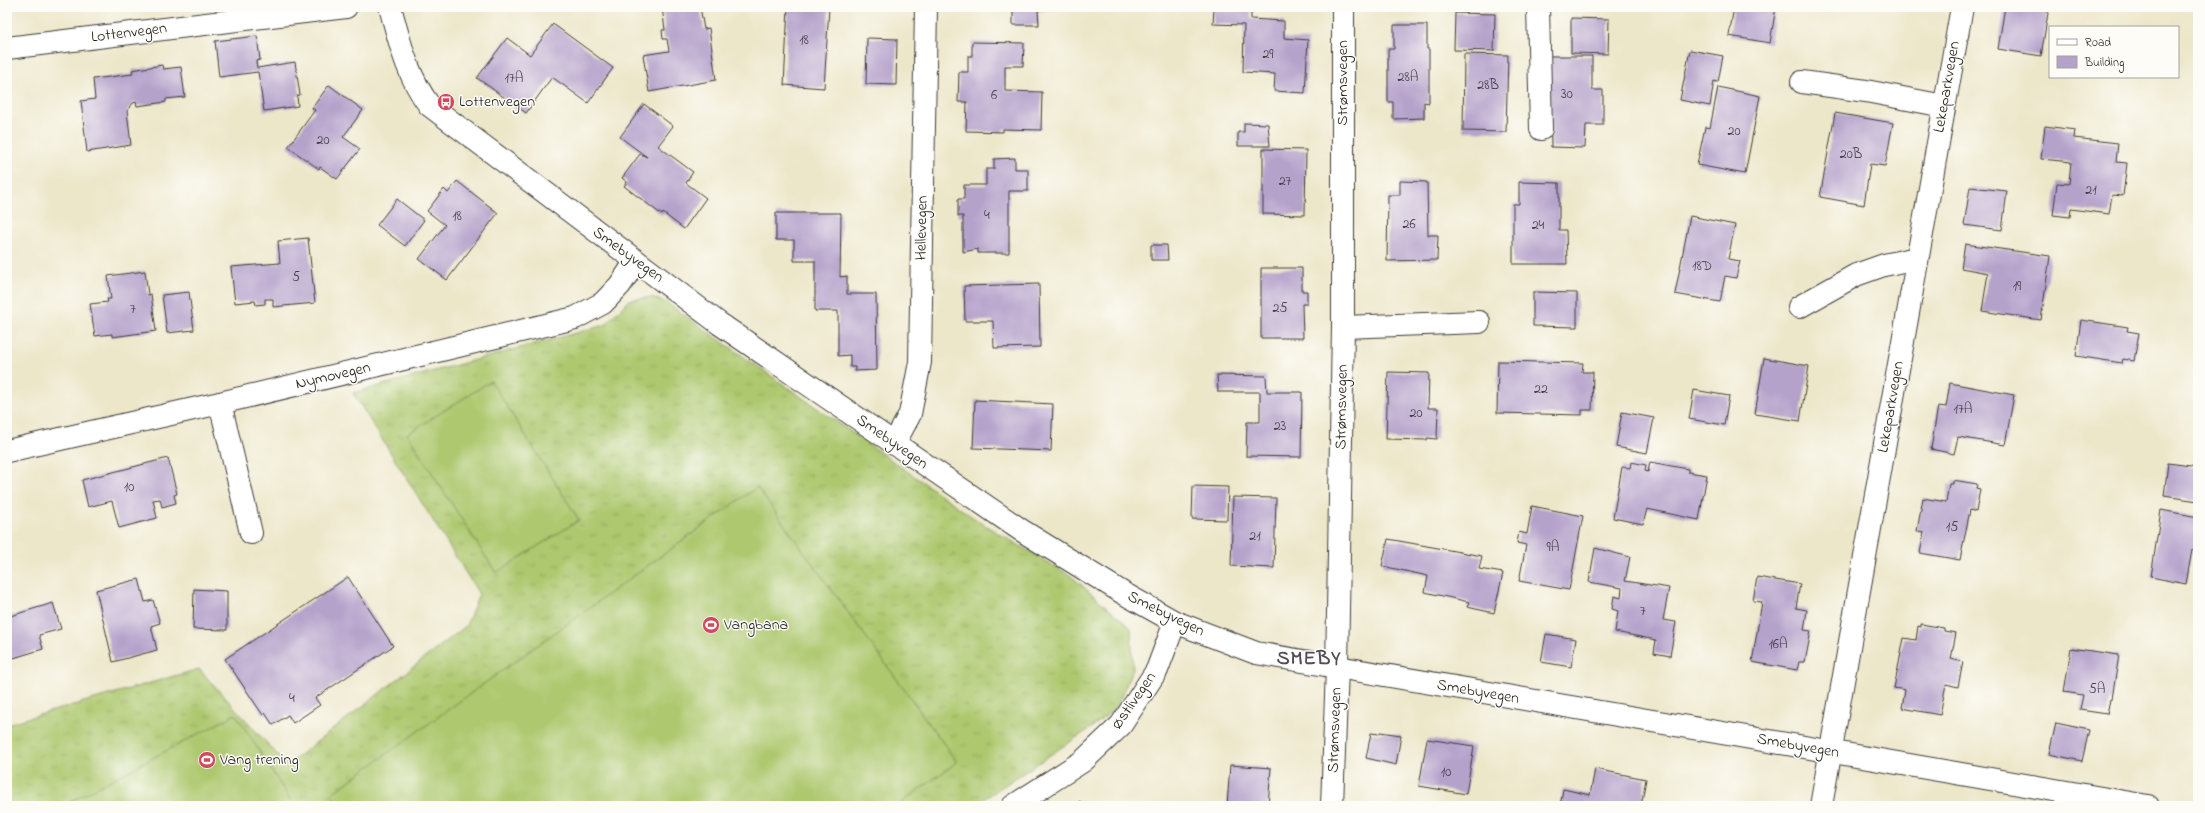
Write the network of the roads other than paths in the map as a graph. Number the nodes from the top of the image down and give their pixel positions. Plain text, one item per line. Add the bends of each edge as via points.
1 (346, 7) edge
2 (390, 7) edge
3 (926, 7) edge
4 (1343, 7) edge
5 (1538, 7) edge
6 (1962, 7) edge
7 (310, 9) edge
8 (7, 48) edge
9 (1802, 82) dead end
10 (1944, 106) junction
11 (1541, 129) dead end
12 (1917, 258) junction
13 (636, 261) junction
14 (1799, 307) dead end
15 (1479, 322) dead end
16 (1343, 327) junction
17 (220, 403) junction
18 (894, 444) junction
19 (7, 451) edge
20 (251, 533) dead end
21 (1175, 622) junction
22 (1337, 668) junction
23 (1831, 752) junction
24 (1013, 806) edge
25 (1332, 806) edge
26 (1821, 806) edge
27 (2148, 806) edge

1 - 7 street, Lottenvegen
2 - 13 street, Smebyvegen via 404,59 416,87 429,105
3 - 18 street, Hellevegen via 920,362 910,414
4 - 16 street, Strømsvegen
5 - 11 street
6 - 10 street, Lekeparkvegen
7 - 8 street, Lottenvegen
9 - 10 street
10 - 12 street, Lekeparkvegen
12 - 14 street via 1884,265 1856,275
12 - 23 street, Lekeparkvegen
13 - 17 street, Nymovegen via 620,285 603,303 575,318
13 - 18 street, Smebyvegen via 720,324
15 - 16 street
16 - 22 street, Strømsvegen
17 - 19 street, Nymovegen
17 - 20 street
18 - 21 street, Smebyvegen via 1021,530 1122,593
21 - 22 street, Smebyvegen via 1256,653
21 - 24 street, Østlivegen via 1157,670 1121,725 1083,761
22 - 23 street, Smebyvegen
22 - 25 street, Strømsvegen
23 - 26 street, Lekeparkvegen
23 - 27 street, Smebyvegen

